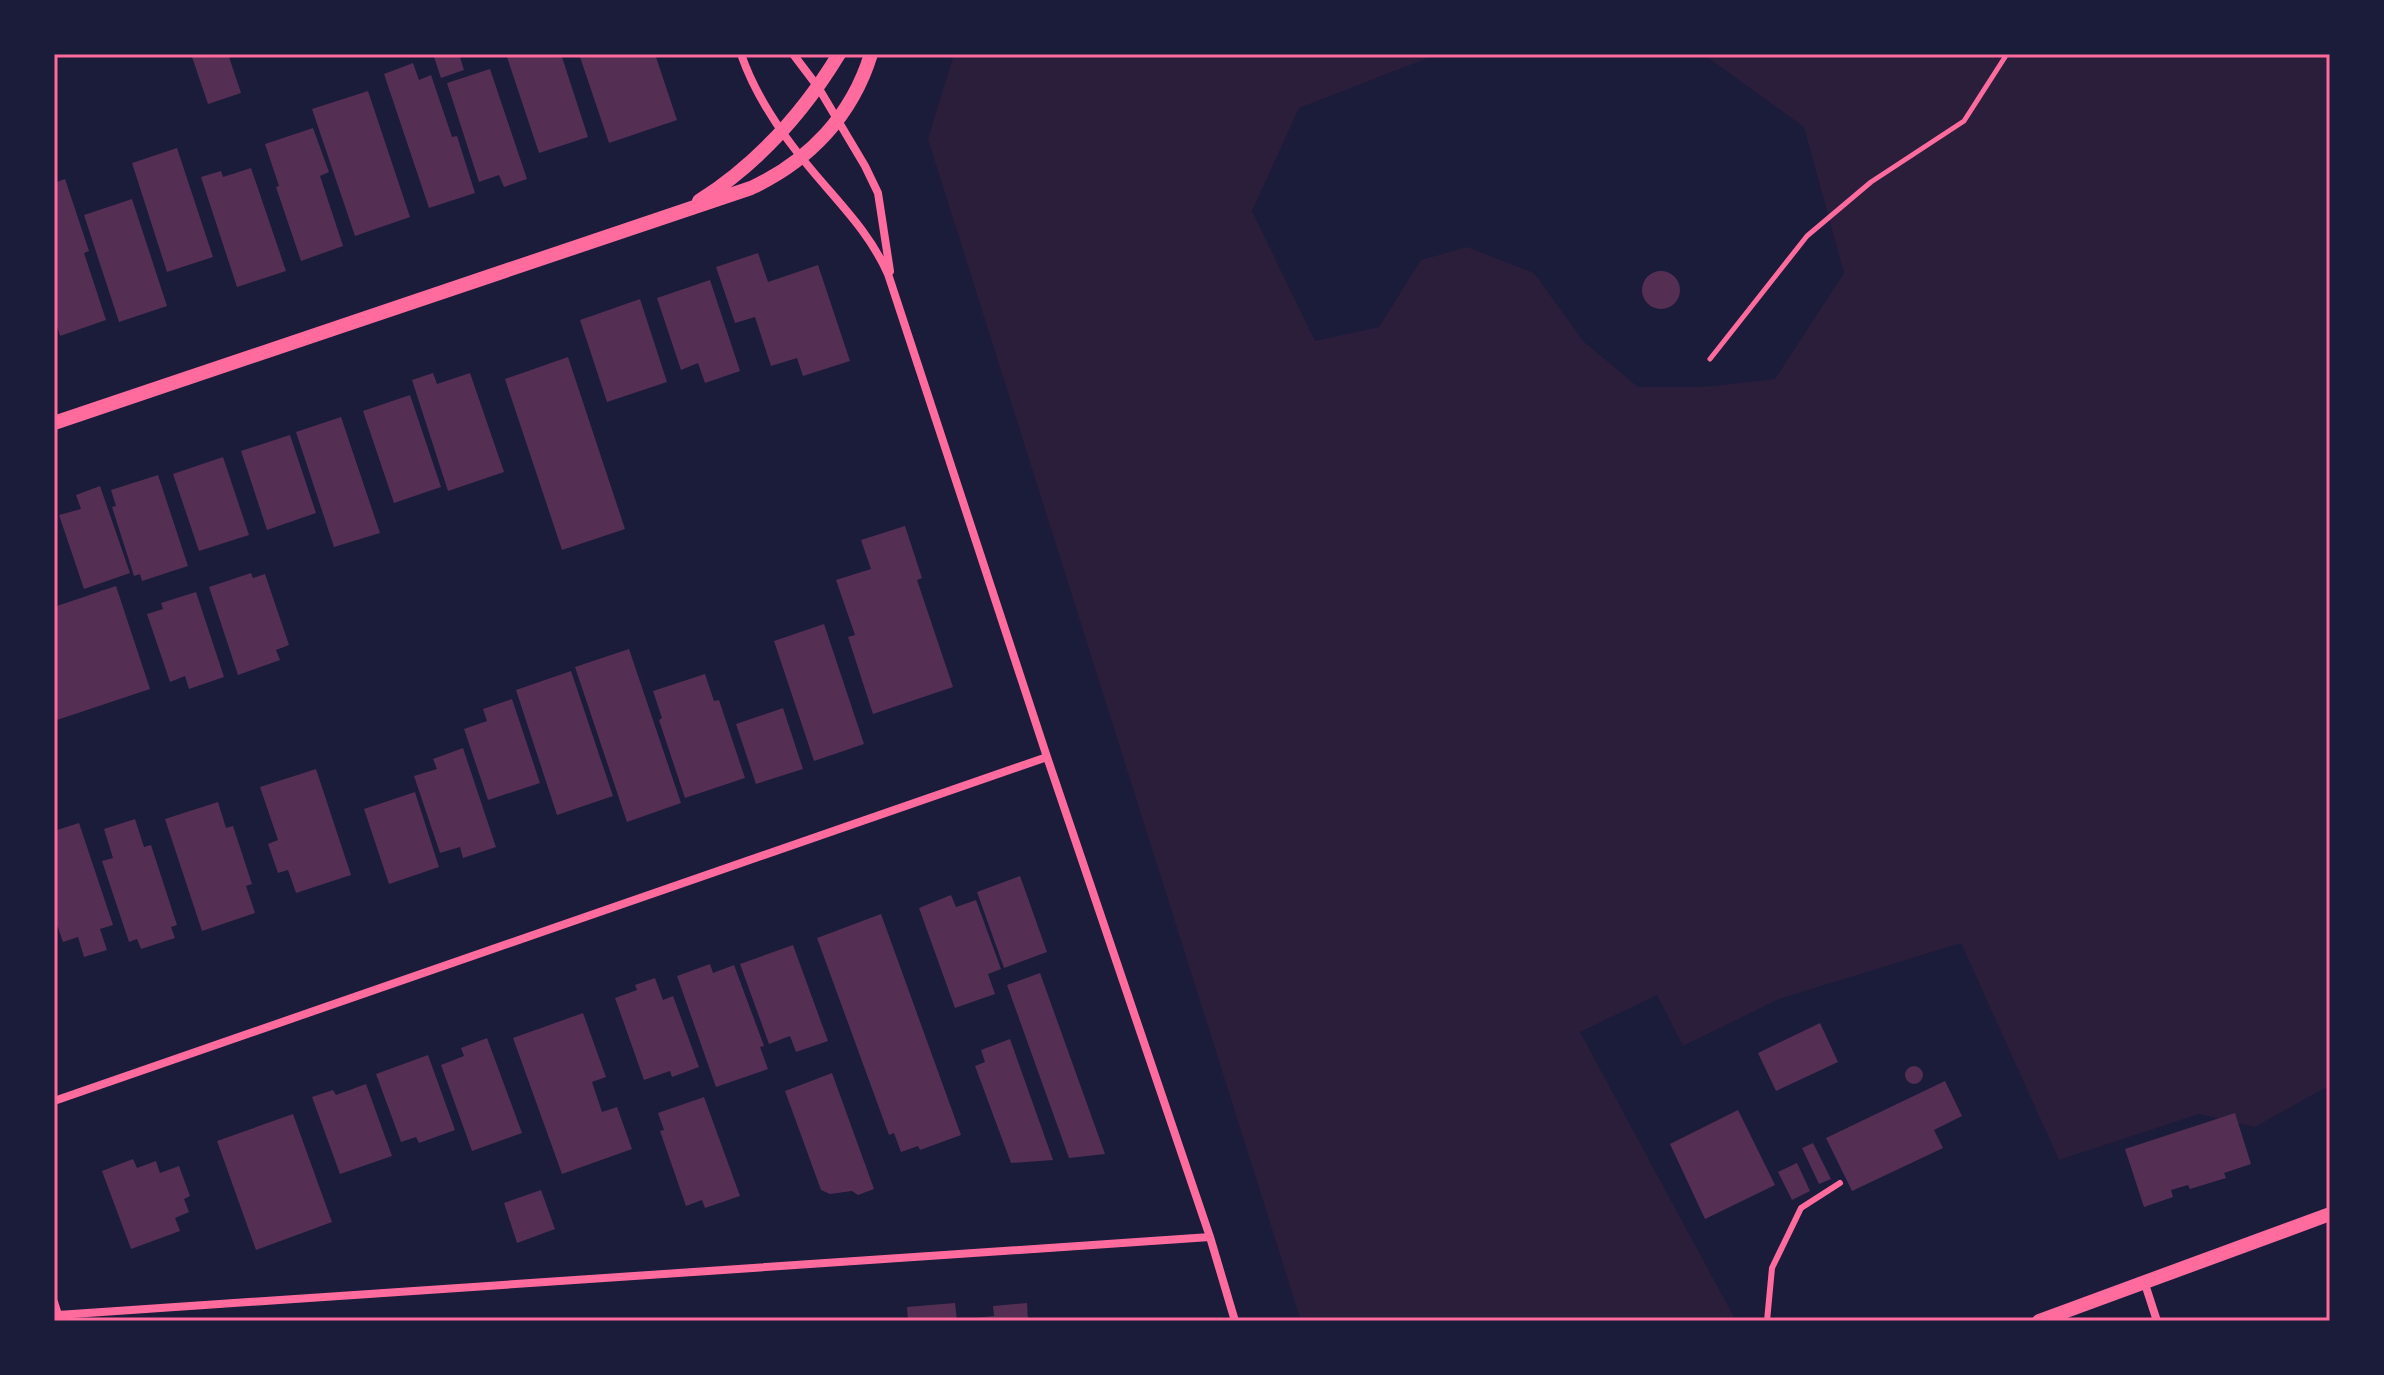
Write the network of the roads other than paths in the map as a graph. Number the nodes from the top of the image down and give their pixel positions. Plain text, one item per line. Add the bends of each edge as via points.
1 (741, 54) edge
2 (793, 54) edge
3 (839, 54) edge
4 (871, 54) edge
5 (818, 87) junction
6 (838, 121) junction
7 (782, 130) junction
8 (802, 158) junction
9 (668, 219) junction
10 (892, 283) junction
11 (54, 423) edge
12 (1047, 757) junction
13 (54, 1101) edge
14 (1840, 1183) dead end
15 (2330, 1214) edge
16 (1210, 1237) junction
17 (2145, 1284) junction
18 (54, 1302) edge
19 (59, 1318) edge
20 (1235, 1321) edge
21 (1767, 1321) edge
22 (2039, 1321) edge
23 (2157, 1321) edge

1 - 7 street
2 - 5 street
3 - 5 street
4 - 6 street
5 - 6 street
5 - 7 street
6 - 8 street
6 - 10 street via 878,193
7 - 8 street
7 - 9 street via 725,183
8 - 9 street via 751,188
8 - 10 street via 862,227
9 - 11 street
10 - 12 street
12 - 13 street
12 - 16 street
14 - 21 lane via 1801,1208 1772,1268
15 - 17 street
16 - 19 street
16 - 20 street
17 - 22 street
17 - 23 street
18 - 19 street

